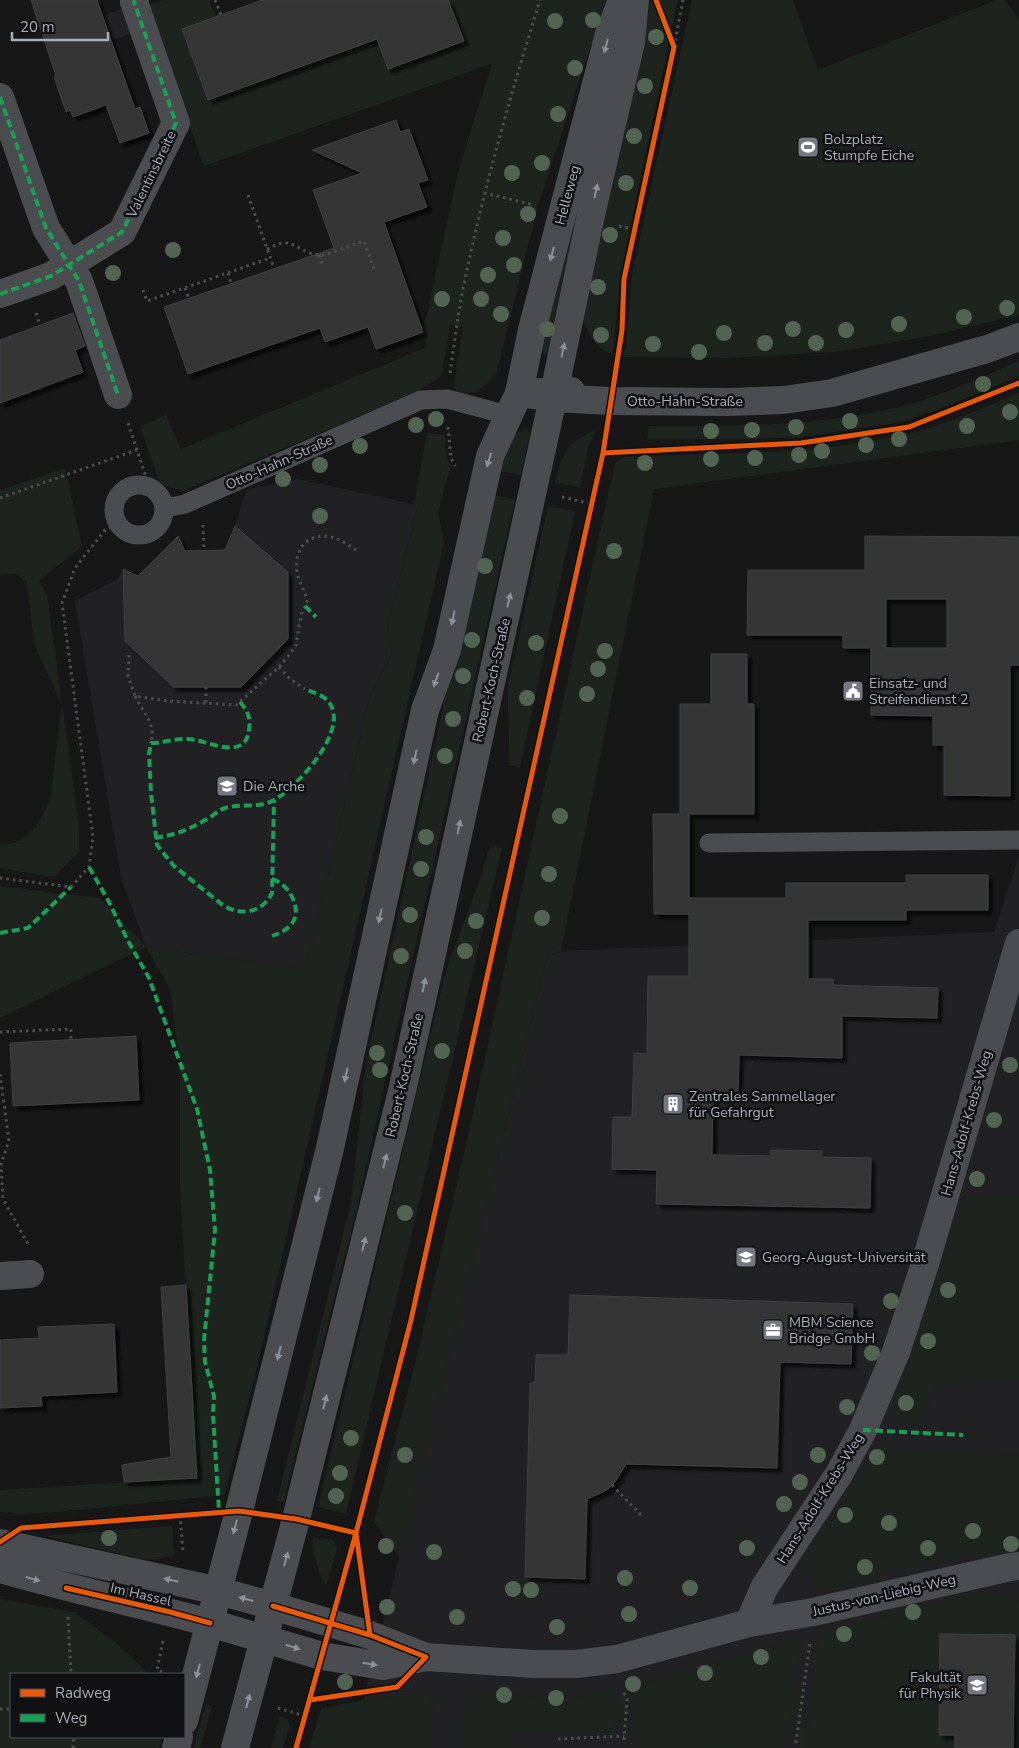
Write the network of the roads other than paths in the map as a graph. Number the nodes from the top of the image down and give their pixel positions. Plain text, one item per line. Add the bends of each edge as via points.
1 (135, 0) edge
2 (622, 0) edge
3 (635, 0) edge
4 (0, 97) edge
5 (69, 265) junction
6 (0, 294) edge
7 (1019, 337) edge
8 (118, 395) road end
9 (553, 395) junction
10 (513, 404) junction
11 (165, 508) junction
12 (1019, 840) edge
13 (709, 842) dead end
14 (1019, 943) edge
15 (30, 1274) dead end
16 (0, 1276) edge
17 (0, 1543) edge
18 (1019, 1566) edge
19 (0, 1569) edge
20 (218, 1591) junction
21 (273, 1606) junction
22 (210, 1624) junction
23 (749, 1624) junction
24 (265, 1638) junction
25 (426, 1657) junction
26 (185, 1717) edge
27 (235, 1748) edge

1 - 5 street, Valentinsbreite via 176,123 122,232
2 -> 10 street, Helleweg via 609,34
9 -> 3 street, Helleweg via 631,42
4 - 5 street via 46,228
5 - 6 street, Valentinsbreite via 51,276
5 - 8 street via 79,281
7 - 9 street, Otto-Hahn-Straße via 908,372 821,383 762,389 612,389
9 - 10 street, Otto-Hahn-Straße
21 -> 9 street, Robert-Koch-Straße via 403,1087
10 - 11 lane, Otto-Hahn-Straße via 421,400 185,504
10 -> 20 street via 483,480 446,650 425,710 330,1148
11 - 11 lane via 157,491 140,484 123,491 114,507 115,516 126,531 144,535 159,525
12 - 13 lane
14 - 23 street, Hans-Adolf-Krebs-Weg via 896,1352 863,1430 839,1474 764,1588
15 - 16 street
20 -> 17 street, Im Hassel
18 - 23 street, Justus-von-Liebig-Weg
19 -> 22 street, Im Hassel
21 -> 20 street, Im Hassel
20 - 22 street
21 - 24 street, Robert-Koch-Straße
21 - 25 street via 370,1635
22 - 24 street
22 -> 26 street
23 - 25 street via 617,1659 576,1664
24 -> 25 street via 322,1656 383,1666
27 -> 24 street, Robert-Koch-Straße

